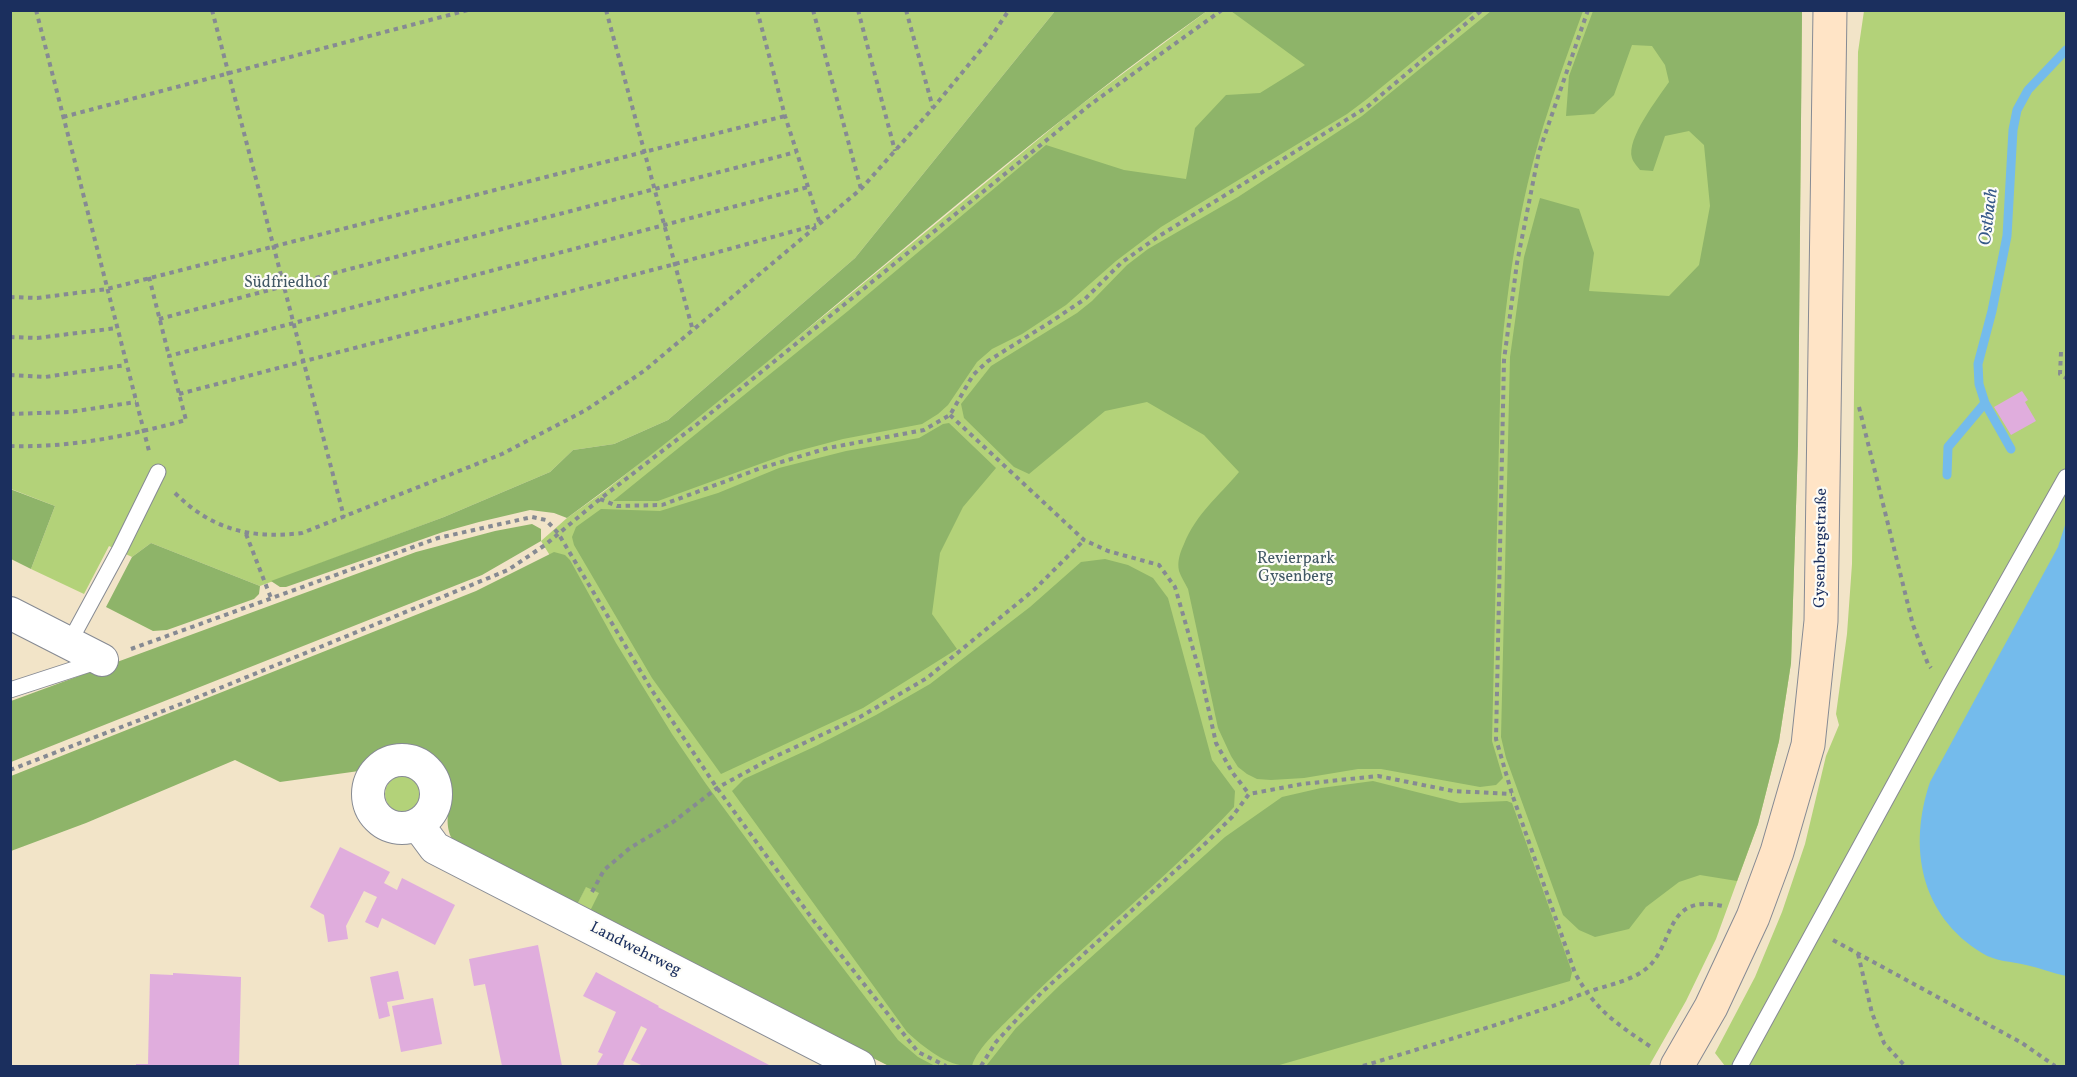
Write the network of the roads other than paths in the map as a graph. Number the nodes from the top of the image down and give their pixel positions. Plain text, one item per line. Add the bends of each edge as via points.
1 (1830, 10) edge
2 (159, 472) road end
3 (2067, 477) edge
4 (10, 613) edge
5 (69, 643) junction
6 (102, 660) joint
7 (10, 690) edge
8 (418, 825) dead end
9 (1683, 1064) edge
10 (860, 1066) edge
11 (1740, 1066) edge

1 - 9 street, Gysenbergstraße via 1821,621 1808,745 1777,852 1753,916
2 - 5 lane
3 - 11 lane
4 - 5 street
5 - 6 street
6 - 7 lane
8 - 10 street, Landwehrweg via 435,848

